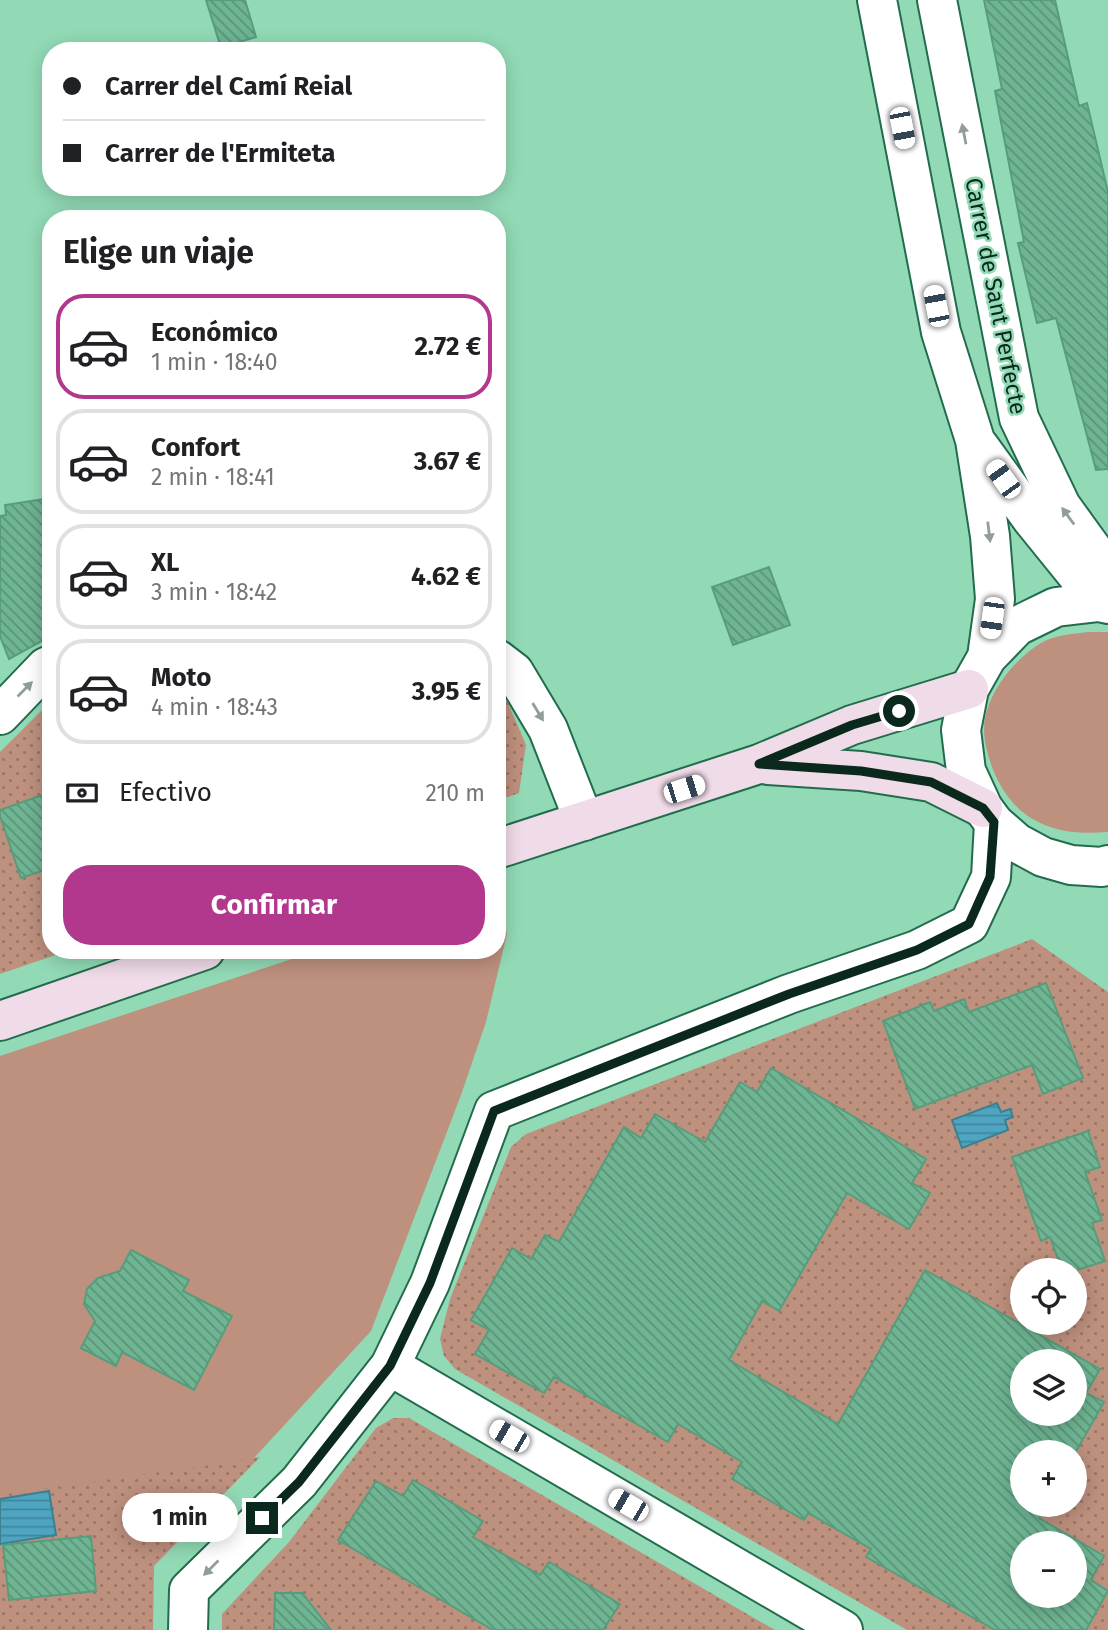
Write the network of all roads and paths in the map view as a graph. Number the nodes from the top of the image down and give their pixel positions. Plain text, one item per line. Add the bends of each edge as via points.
1 (877, 0) edge
2 (937, 0) edge
3 (975, 440) junction
4 (1105, 592) edge
5 (506, 666) edge
6 (42, 671) edge
7 (978, 673) junction
8 (0, 715) edge
9 (759, 764) junction
10 (988, 815) junction
11 (584, 821) junction
12 (506, 846) edge
13 (1106, 869) edge
14 (179, 959) edge
15 (0, 1021) edge
16 (390, 1366) junction
17 (188, 1630) edge
18 (843, 1630) edge

1 - 3 street via 941,332
4 -> 2 street, Carrer de Sant Perfecte via 1019,418
3 - 4 street via 1031,518
3 -> 7 street via 995,599
4 - 7 street via 1056,607 1017,626
5 -> 11 street via 548,729
8 -> 6 street
7 - 9 main road
7 - 10 street via 961,730 966,771
9 - 10 main road via 861,771 931,782
9 - 11 main road
10 - 13 street via 1017,843 1043,857
10 - 16 street via 990,877 969,924 917,950 789,994 494,1111 430,1283
11 - 12 main road
14 - 15 main road
16 -> 17 street via 299,1482 189,1590
16 - 18 street

